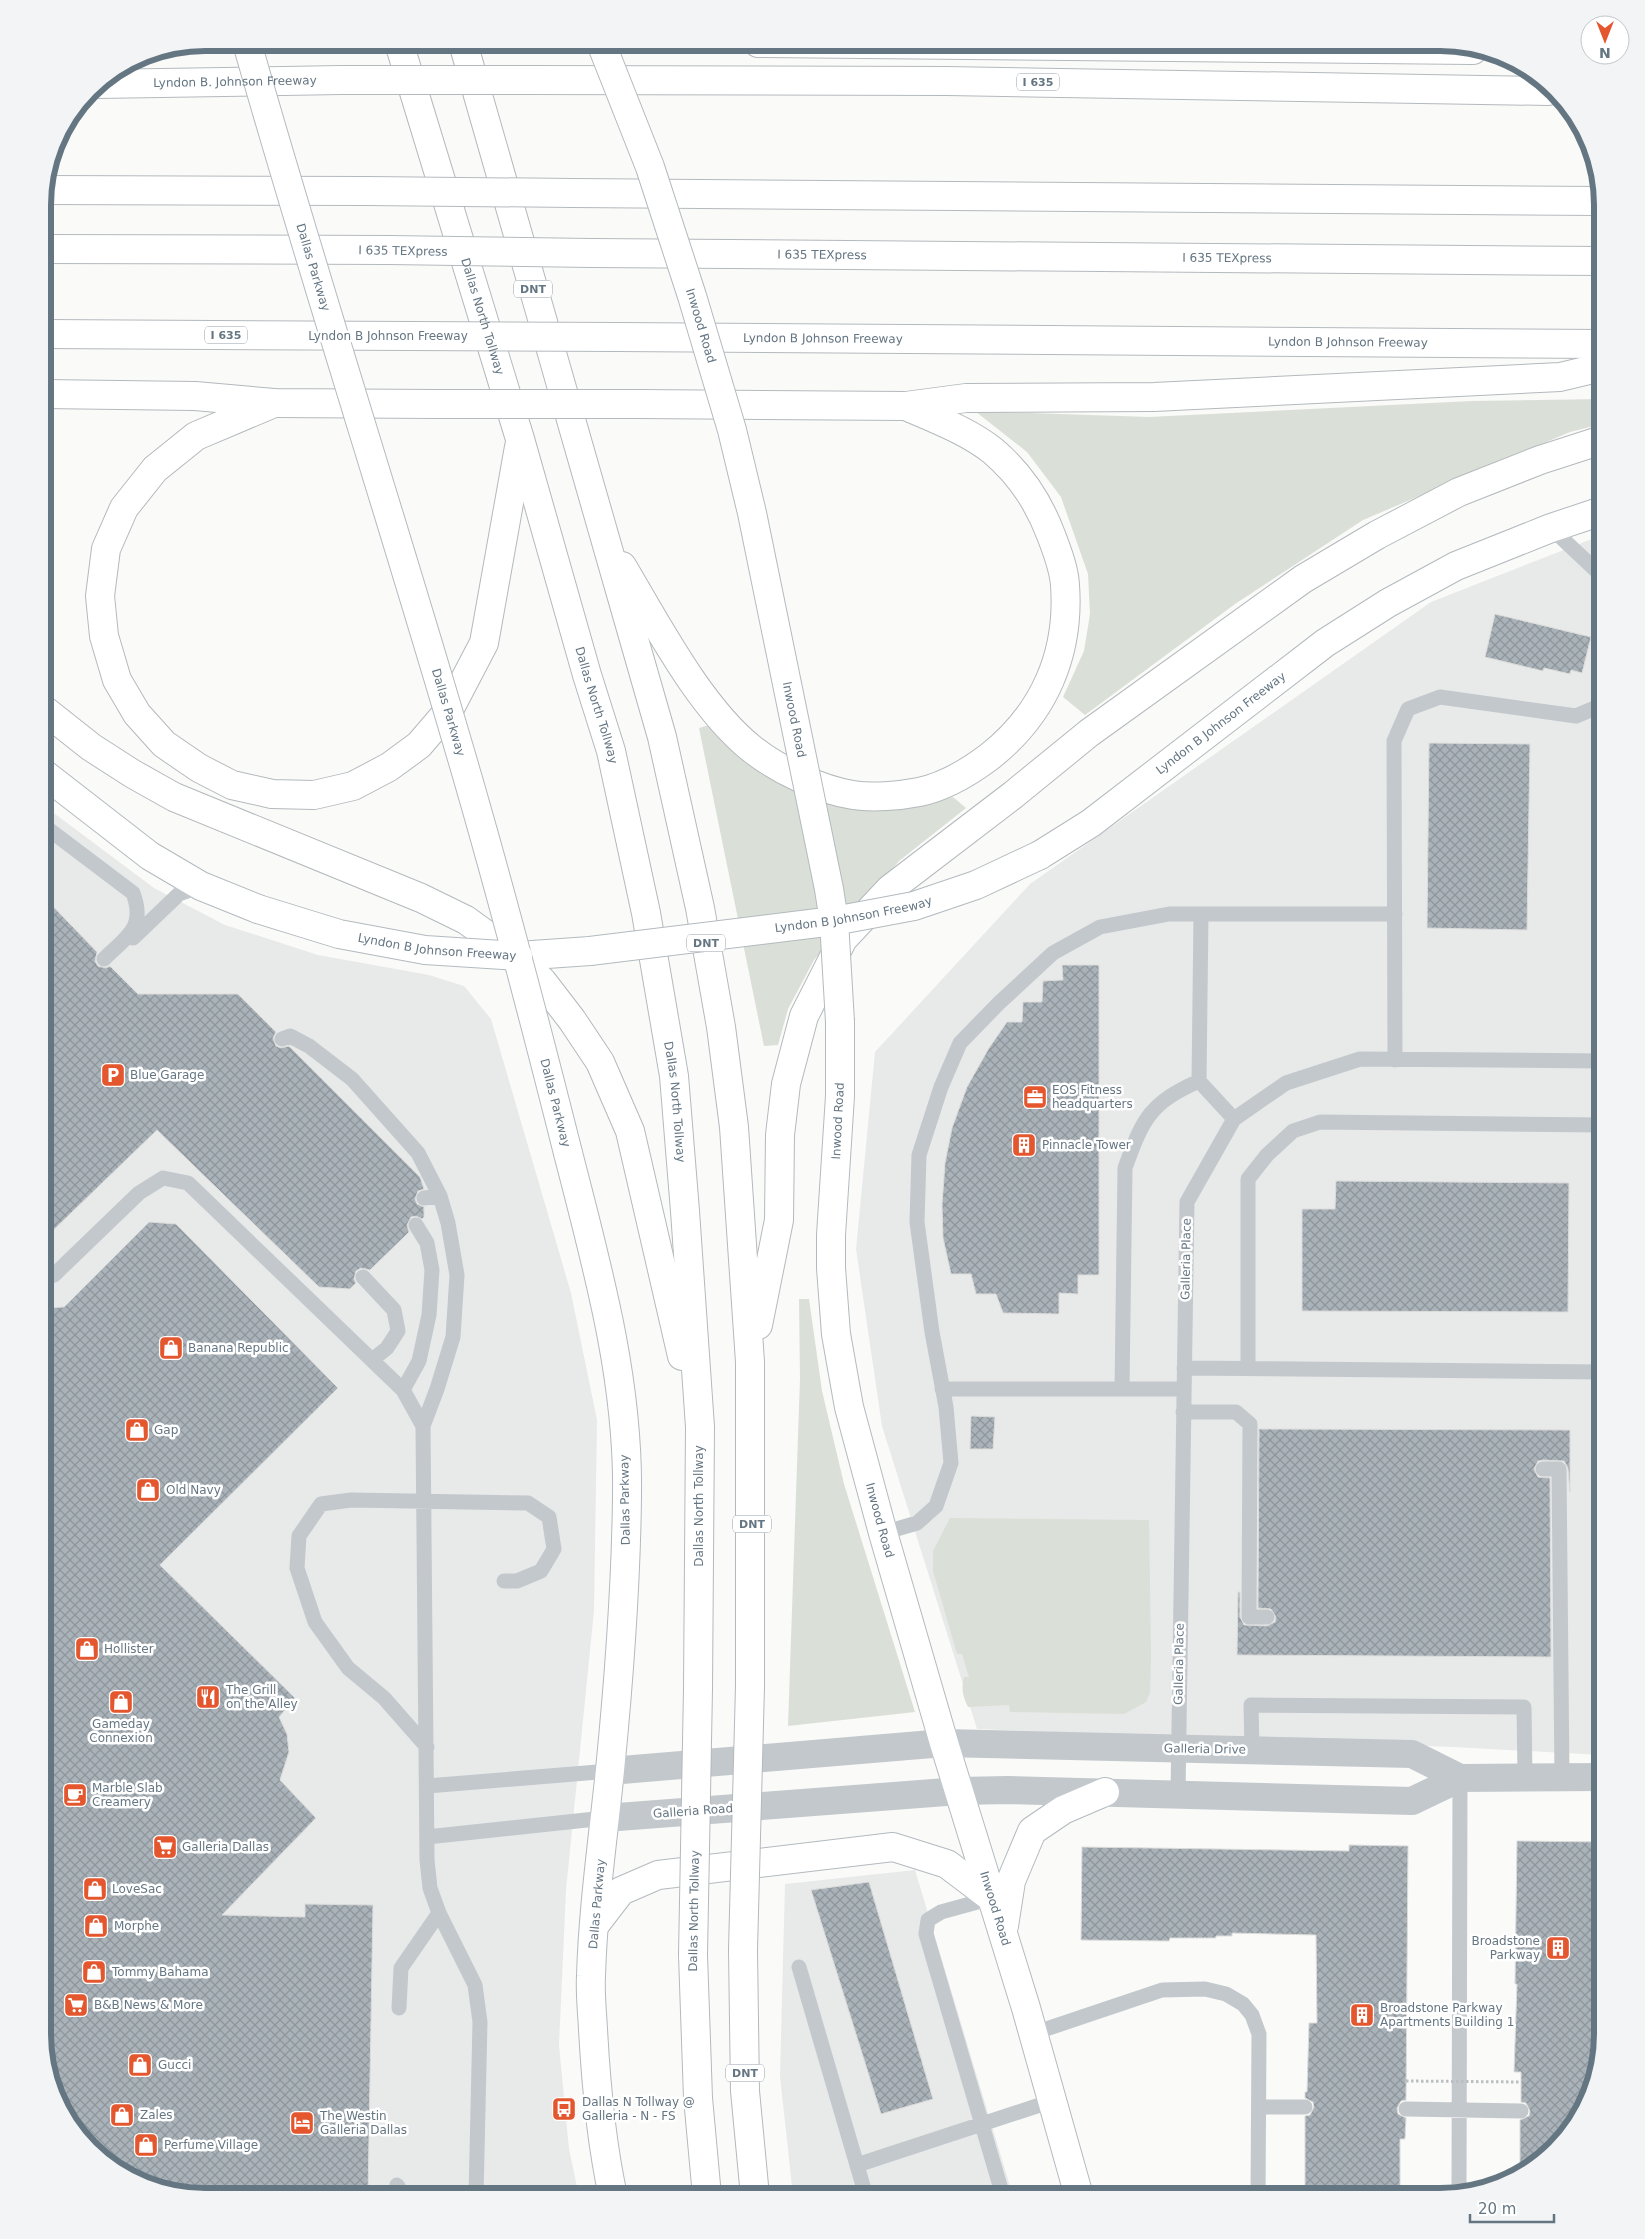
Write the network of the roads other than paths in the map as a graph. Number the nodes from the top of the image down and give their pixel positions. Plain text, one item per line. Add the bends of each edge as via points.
1 (250, 51) edge
2 (402, 51) edge
3 (465, 51) edge
4 (605, 51) edge
5 (112, 84) edge
6 (1543, 91) edge
7 (52, 190) edge
8 (1593, 200) edge
9 (52, 249) edge
10 (1594, 260) edge
11 (52, 334) edge
12 (1594, 344) edge
13 (1594, 369) edge
14 (52, 394) edge
15 (274, 403) junction
16 (906, 406) junction
17 (520, 438) junction
18 (1594, 443) edge
19 (1594, 514) edge
20 (1551, 528) junction
21 (603, 535) junction
22 (1594, 568) edge
23 (1594, 709) edge
24 (52, 716) edge
25 (52, 779) edge
26 (52, 832) edge
27 (201, 886) junction
28 (1201, 914) junction
29 (1395, 914) junction
30 (834, 921) junction
31 (518, 956) junction
32 (282, 1039) dead end
33 (1396, 1060) junction
34 (1594, 1061) edge
35 (1200, 1081) junction
36 (1234, 1119) junction
37 (1594, 1125) edge
38 (440, 1196) junction
39 (424, 1198) dead end
40 (416, 1225) dead end
41 (51, 1276) edge
42 (363, 1277) dead end
43 (372, 1360) junction
44 (750, 1362) junction
45 (1184, 1368) junction
46 (1248, 1368) junction
47 (1594, 1372) edge
48 (942, 1389) junction
49 (1122, 1389) junction
50 (1184, 1389) junction
51 (403, 1390) junction
52 (1183, 1412) junction
53 (423, 1426) junction
54 (700, 1428) junction
55 (1543, 1469) dead end
56 (424, 1501) junction
57 (883, 1533) junction
58 (504, 1581) dead end
59 (1267, 1617) dead end
60 (944, 1743) junction
61 (426, 1746) junction
62 (1177, 1749) junction
63 (1252, 1750) junction
64 (610, 1771) junction
65 (1525, 1777) junction
66 (1562, 1777) junction
67 (1594, 1777) edge
68 (1460, 1778) junction
69 (426, 1786) junction
70 (959, 1791) junction
71 (1105, 1792) junction
72 (1178, 1794) junction
73 (604, 1818) junction
74 (427, 1836) junction
75 (992, 1898) junction
76 (439, 1913) junction
77 (594, 1926) junction
78 (1003, 1932) junction
79 (799, 1967) dead end
80 (399, 2008) dead end
81 (1034, 2033) junction
82 (1052, 2101) junction
83 (1258, 2107) junction
84 (1305, 2107) dead end
85 (1406, 2109) dead end
86 (1459, 2109) junction
87 (1521, 2111) dead end
88 (982, 2124) junction
89 (857, 2165) junction
90 (1459, 2186) edge
91 (476, 2188) edge
92 (611, 2188) edge
93 (706, 2188) edge
94 (753, 2188) edge
95 (864, 2188) edge
96 (1001, 2188) edge
97 (1077, 2188) edge
98 (1258, 2188) edge

1 - 31 main road, Dallas Parkway, bridge via 298,223 457,739
2 - 17 main road, Dallas North Tollway
3 - 21 main road, DNT
4 - 30 main road, Inwood Road, bridge via 650,167 732,430 754,522
5 - 6 main road, Lyndon B. Johnson Freeway / I 635, bridge via 341,80 937,81
7 - 8 main road, bridge
9 - 10 main road, I 635 TEXpress, bridge
11 - 12 main road, Lyndon B Johnson Freeway / I 635, bridge
13 - 16 main road via 1560,377 1154,397 966,398
14 - 15 main road via 195,396
15 - 16 main road, bridge
15 - 17 main road via 196,436 155,469 124,508 106,549 100,596 104,636 117,680 137,714 164,744 199,768 232,785 272,794 314,795 353,786 389,767 419,745 449,710 484,643
16 - 21 main road via 965,434 992,450 1014,470 1047,524 1065,583 1061,645 1052,677 1038,707 1019,732 1001,748 975,768 950,781 919,792 853,795 784,771 750,748 689,676
17 - 54 main road, Dallas North Tollway via 611,751 646,913 674,1076
18 - 44 main road via 1459,492 1303,579 1089,733 890,889 843,940 804,1016 786,1084 780,1135 779,1220
19 - 20 main road, Lyndon B Johnson Freeway
20 - 22 lane
20 - 30 main road, Lyndon B Johnson Freeway, bridge via 1456,566 1388,603 1325,643 1091,823 1040,855 976,885 914,906
21 - 44 main road, DNT via 662,737 700,908 734,1127
23 - 29 lane via 1576,716 1440,697 1408,708 1394,741
24 - 54 main road via 90,746 174,797 421,898 466,920 514,955 542,981 600,1062 630,1131
25 - 27 main road, Lyndon B Johnson Freeway via 150,856
26 - 27 lane via 133,893 139,908 136,927 106,962 178,894
27 - 31 main road, Lyndon B Johnson Freeway, bridge via 258,909 349,936 425,950
28 - 29 lane
28 - 35 lane
28 - 48 lane via 1169,914 1100,926 1053,953 960,1043 940,1088 919,1155 917,1222
29 - 33 lane
30 - 31 main road, Lyndon B Johnson Freeway, bridge via 590,951
30 - 57 main road, Inwood Road, bridge via 841,1039 831,1235 836,1334 849,1407
31 - 64 main road, Dallas Parkway, bridge via 604,1293 621,1393 627,1492 624,1593
32 - 38 lane via 290,1036 309,1046 352,1079 418,1153
33 - 34 lane, Galleria Place
33 - 36 lane, Galleria Place via 1360,1059 1286,1083
35 - 36 lane
35 - 49 lane via 1174,1092 1152,1109 1125,1168
36 - 45 lane, Galleria Place via 1187,1202
37 - 46 lane via 1320,1122 1293,1131 1267,1155 1248,1179
38 - 39 lane
38 - 53 lane via 457,1275 453,1336 438,1389
40 - 51 lane via 426,1243 432,1270 429,1315 419,1361
41 - 43 lane via 139,1193 163,1178 188,1184
42 - 43 lane via 394,1310 398,1331 387,1348
43 - 51 lane
44 - 94 main road, DNT, bridge via 750,1686 743,1950 745,2091
45 - 46 lane
45 - 50 lane, Galleria Place
46 - 47 lane
48 - 49 lane
48 - 57 lane via 951,1463 936,1506 917,1524
49 - 50 lane
50 - 52 lane, Galleria Place
51 - 53 lane
52 - 59 lane via 1236,1412 1250,1424 1249,1617
52 - 62 lane, Galleria Place
53 - 56 lane
54 - 93 main road, Dallas North Tollway, bridge via 693,1955 698,2098
55 - 66 lane via 1559,1469
56 - 58 lane via 528,1503 549,1517 554,1549 541,1571
56 - 61 lane
56 - 61 lane via 351,1500 320,1504 299,1536 297,1568 316,1622 348,1668 384,1698
57 - 60 main road, Inwood Road
60 - 62 street, Galleria Drive
60 - 64 street
60 - 70 main road, Inwood Road
61 - 69 lane
62 - 63 street, Galleria Drive
62 - 72 lane, Galleria Place
63 - 65 lane via 1251,1705 1524,1707
63 - 68 street, Galleria Drive via 1412,1754
64 - 69 lane
64 - 73 main road, Dallas Parkway
65 - 66 street, Galleria Drive
65 - 68 street, Galleria Drive
66 - 67 street, Galleria Drive
68 - 72 street, Galleria Drive via 1412,1801
68 - 86 lane
69 - 74 lane
70 - 71 street, Galleria Drive
70 - 73 street, Galleria Road
70 - 75 main road, Inwood Road
71 - 72 street, Galleria Drive
71 - 78 main road via 1063,1810 1032,1831 1010,1881
73 - 74 lane, Galleria Road
73 - 77 main road, Dallas Parkway
74 - 76 lane via 430,1888
75 - 77 main road via 947,1864 893,1847 658,1875 621,1891
75 - 78 main road, Inwood Road
75 - 88 lane via 940,1912 928,1920 926,1934
76 - 80 lane via 401,1968
76 - 91 lane via 475,1985 480,2022
77 - 92 main road, Dallas Parkway via 591,1977 595,2074
78 - 81 main road, Inwood Road
79 - 89 lane
81 - 82 main road, Inwood Road
81 - 83 lane via 1162,1990 1205,1989 1226,1994 1252,2015 1259,2034
82 - 88 lane
82 - 97 main road, Inwood Road
83 - 84 lane
83 - 98 lane
85 - 86 lane
86 - 87 lane
86 - 90 lane
88 - 89 lane
88 - 96 lane
89 - 95 lane

